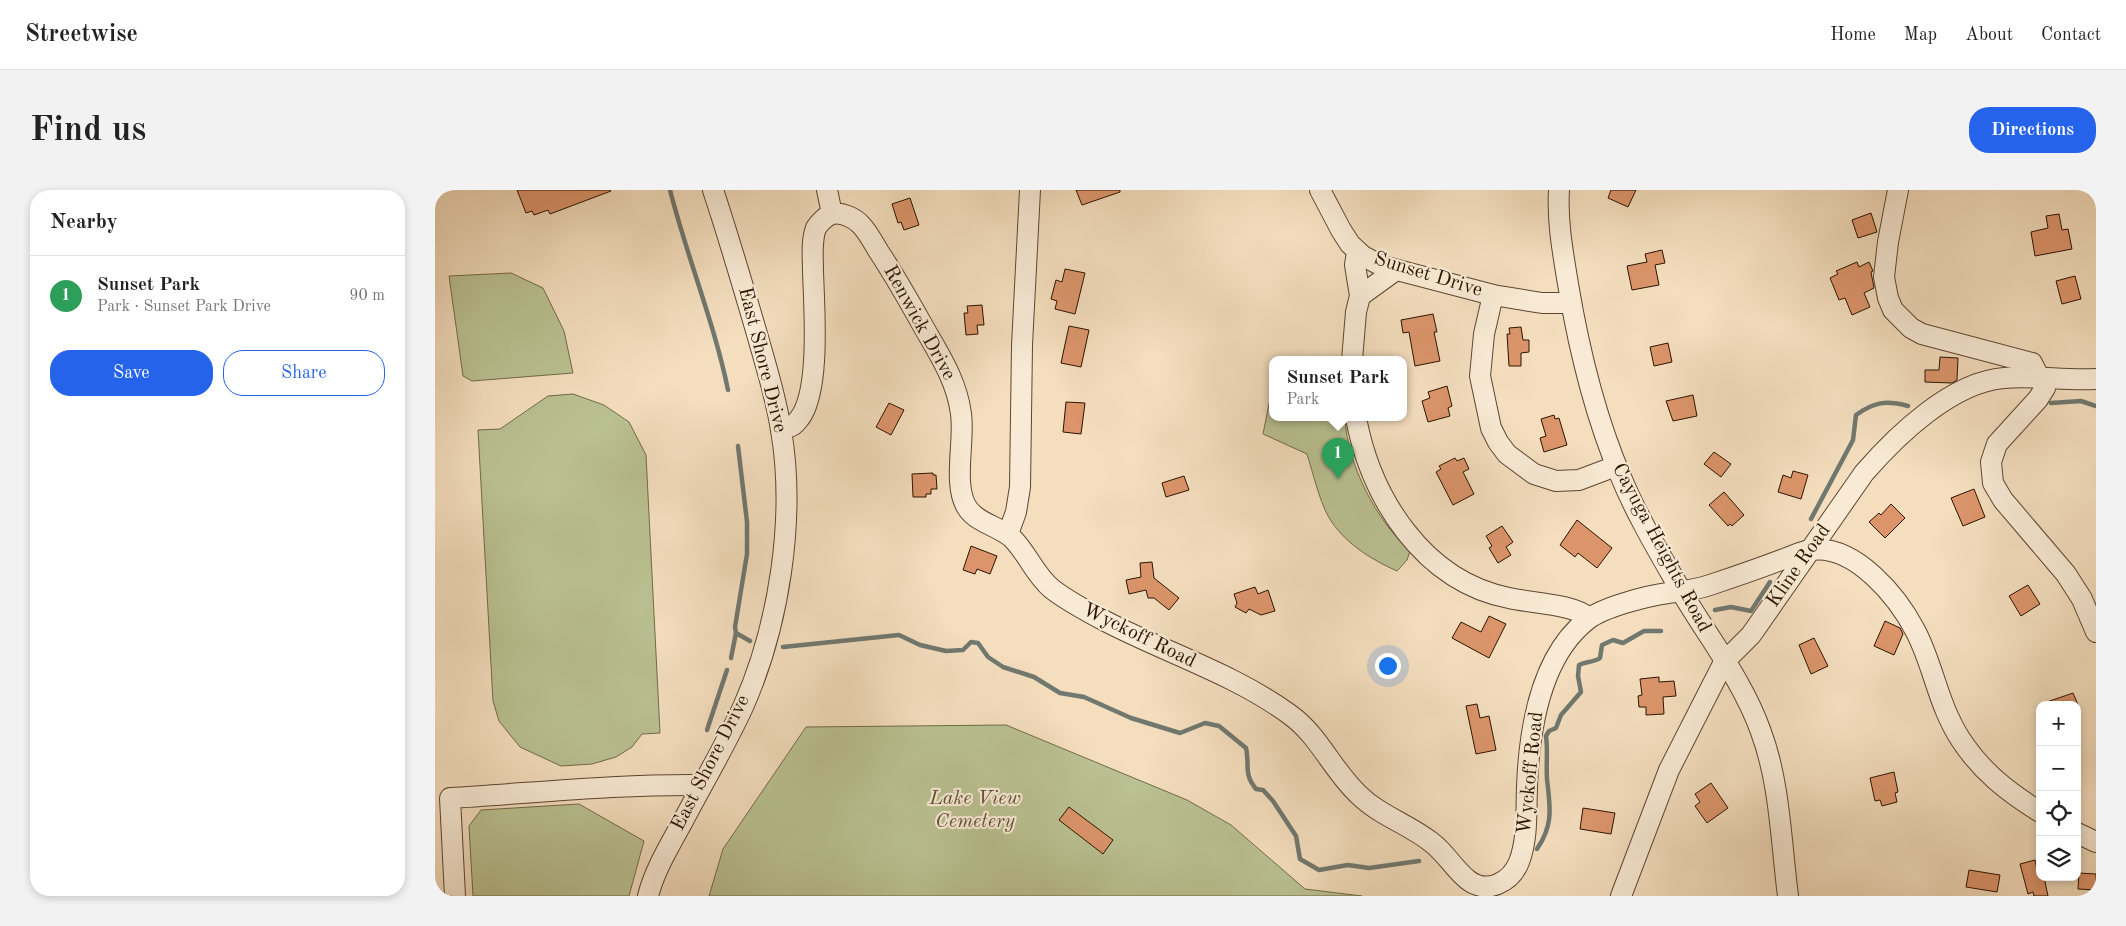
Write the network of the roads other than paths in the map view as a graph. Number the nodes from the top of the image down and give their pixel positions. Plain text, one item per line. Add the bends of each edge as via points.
1 (713, 190) edge
2 (827, 190) edge
3 (1030, 190) edge
4 (1320, 190) edge
5 (1559, 190) edge
6 (1898, 190) edge
7 (832, 214) junction
8 (1357, 252) junction
9 (1396, 270) junction
10 (1493, 295) junction
11 (1360, 296) junction
12 (1571, 303) junction
13 (1352, 356) edge
14 (2040, 377) junction
15 (2096, 379) edge
16 (1357, 421) edge
17 (781, 430) junction
18 (1616, 466) junction
19 (1008, 534) junction
20 (1812, 550) junction
21 (1682, 592) junction
22 (1589, 618) junction
23 (2096, 632) edge
24 (1724, 662) junction
25 (702, 785) junction
26 (2036, 809) edge
27 (2081, 835) edge
28 (2096, 842) edge
29 (455, 896) edge
30 (648, 896) edge
31 (1621, 896) edge
32 (1788, 896) edge

1 - 17 street, East Shore Drive via 770,380
2 - 7 street
3 - 19 street via 1022,345 1020,486
4 - 8 street, Sunset Drive
5 - 12 street, Cayuga Heights Road via 1560,236
6 - 14 street via 1884,277 1887,298 1893,310 1922,334 2022,359 2032,363
7 - 17 street via 822,221 814,239 815,347 807,404 793,426
7 - 19 street, Renwick Drive via 844,215 861,225 894,274 951,377 963,422 961,484 965,503 978,518
8 - 9 street, Sunset Drive
8 - 11 street via 1355,265
9 - 10 street, Sunset Drive
9 - 11 street
10 - 12 street, Sunset Drive via 1542,303
10 - 18 street via 1484,334 1480,376 1491,428 1498,442 1507,454 1534,474 1556,481 1579,480
11 - 13 street
12 - 18 street, Cayuga Heights Road via 1589,384
14 - 15 street, Kline Road
14 - 20 street, Kline Road via 1981,382 1929,412 1884,450 1864,473
14 - 23 street via 2045,388 1995,448 1991,462 1993,483 2003,500 2065,574 2082,599
16 - 22 street via 1366,459 1383,498 1405,530 1432,560 1483,590 1576,610
17 - 25 street, East Shore Drive via 786,503 775,603 743,706
18 - 21 street, Cayuga Heights Road
19 - 22 street, Wyckoff Road via 1037,575 1076,605 1252,691 1290,715 1315,738 1362,799 1431,841 1463,876 1479,887 1491,887 1505,880 1519,862 1525,838 1528,767 1536,712 1557,658 1572,635
20 - 21 street, Wyckoff Road via 1701,589
20 - 24 street, Kline Road via 1790,576 1751,635
20 - 26 street via 1851,558 1892,595 1916,631 1941,704 1963,743 1993,779
21 - 22 street, Wyckoff Road via 1664,593 1610,608
21 - 24 street, Cayuga Heights Road
24 - 31 street, Kline Road via 1669,770
24 - 32 street, Cayuga Heights Road via 1751,707 1769,759
25 - 29 street via 634,785 450,798
25 - 30 street, East Shore Drive via 665,852
27 - 28 street

